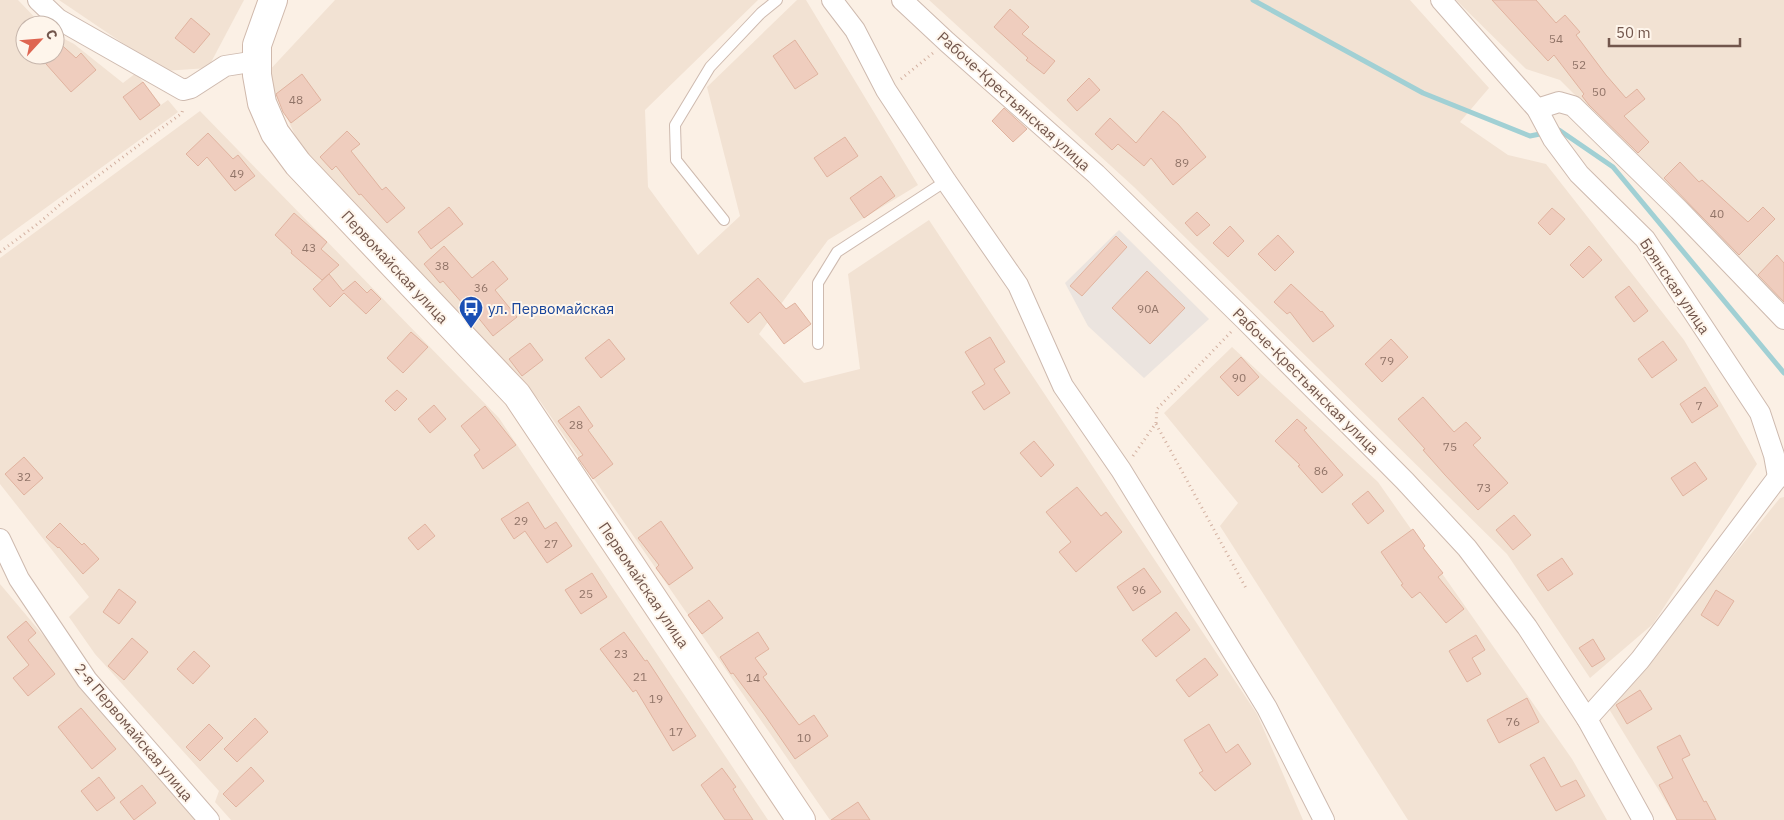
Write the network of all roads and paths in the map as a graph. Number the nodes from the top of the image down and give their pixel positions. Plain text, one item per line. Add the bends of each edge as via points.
1 (38, 0) edge
2 (273, 0) edge
3 (777, 0) edge
4 (832, 0) edge
5 (902, 0) edge
6 (1442, 0) edge
7 (947, 42) junction
8 (257, 61) junction
9 (183, 90) junction
10 (886, 90) junction
11 (1536, 109) junction
12 (946, 181) junction
13 (724, 220) dead end
14 (0, 252) edge
15 (1244, 318) junction
16 (1784, 319) edge
17 (818, 344) dead end
18 (1156, 423) junction
19 (1121, 470) junction
20 (1781, 477) edge
21 (0, 539) edge
22 (1247, 590) dead end
23 (1587, 719) junction
24 (209, 820) edge
25 (801, 820) edge
26 (1324, 820) edge
27 (1643, 820) edge

1 - 9 street via 58,19
2 - 8 street, Первомайская улица via 258,45
3 - 13 lane via 710,67 675,126 676,160
4 - 10 street via 855,30
5 - 7 street, Рабоче-Крестьянская улица
6 - 11 street, Брянская улица
7 - 10 path
7 - 15 street, Рабоче-Крестьянская улица via 1096,174
8 - 9 street via 225,66
8 - 25 street, Первомайская улица via 262,104 275,133 298,164 517,395
9 - 14 path via 182,113
10 - 12 street
11 - 16 street via 1559,102 1573,106
11 - 20 street, Брянская улица via 1579,174 1645,239 1760,413
12 - 17 lane via 837,252 818,283
12 - 19 street via 1018,285 1063,386
15 - 18 path via 1157,410
15 - 23 street, Рабоче-Крестьянская улица via 1467,548 1527,627
18 - 19 path
18 - 22 path
19 - 26 street via 1267,708
20 - 23 street via 1640,660
21 - 24 street, 2-я Первомайская улица via 19,579 87,680
23 - 27 street, Рабоче-Крестьянская улица

